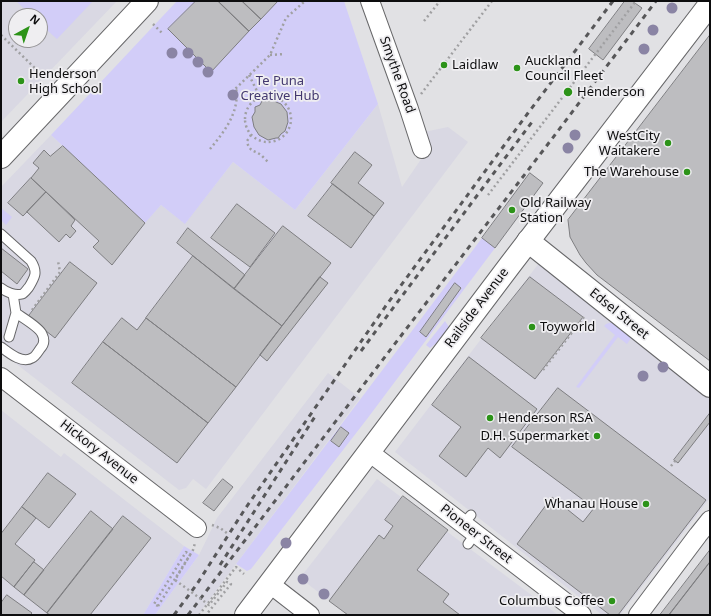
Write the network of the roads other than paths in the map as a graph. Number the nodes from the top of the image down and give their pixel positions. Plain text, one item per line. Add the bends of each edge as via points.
1 (148, 1) edge
2 (370, 1) edge
3 (710, 4) edge
4 (422, 149) dead end
5 (1, 157) edge
6 (1, 234) edge
7 (528, 241) junction
8 (1, 288) edge
9 (13, 294) junction
10 (16, 313) junction
11 (9, 337) dead end
12 (1, 347) edge
13 (1, 376) edge
14 (710, 386) edge
15 (369, 452) junction
16 (710, 520) edge
17 (196, 533) road end
18 (270, 584) junction
19 (246, 615) edge
20 (310, 615) edge
21 (582, 615) edge
22 (638, 615) edge

1 - 5 main road
2 - 4 street, Smythe Road
3 - 7 main road, Railside Avenue
6 - 9 lane via 31,261 36,274 26,291 22,294
7 - 14 main road, Edsel Street via 641,338
7 - 15 main road, Railside Avenue
8 - 9 lane
9 - 10 lane
10 - 11 lane
10 - 12 lane via 42,334 42,347 33,358 26,360
13 - 17 street, Hickory Avenue
15 - 18 main road, Railside Avenue
15 - 21 street, Pioneer Street via 469,529 494,544
16 - 22 street
18 - 19 main road, Railside Avenue
18 - 20 street

